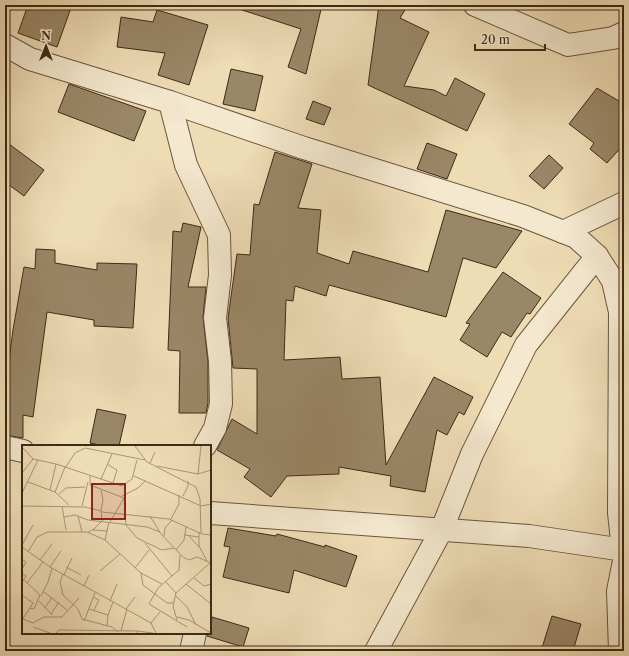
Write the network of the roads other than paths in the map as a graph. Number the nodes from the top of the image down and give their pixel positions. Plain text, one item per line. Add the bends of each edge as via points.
1 (475, 5) edge
2 (624, 33) edge
3 (5, 45) edge
4 (170, 102) junction
5 (624, 203) edge
6 (563, 232) junction
7 (596, 256) junction
8 (206, 445) edge
9 (5, 447) edge
10 (22, 451) edge
11 (211, 514) edge
12 (442, 529) junction
13 (624, 553) edge
14 (195, 634) edge
15 (191, 651) edge
16 (376, 651) edge
17 (620, 651) edge

1 - 2 street via 568,45 613,38
3 - 4 street via 30,58
4 - 6 street via 304,148 523,216
4 - 8 street via 186,165 218,235 220,275 215,318 221,404 215,428
5 - 6 street
6 - 7 street via 576,237
7 - 12 street via 526,345 472,454
7 - 13 street via 613,281 620,312 618,490
9 - 10 street
11 - 12 street
12 - 13 street via 529,536
12 - 16 street
13 - 17 street via 618,591
14 - 15 street

